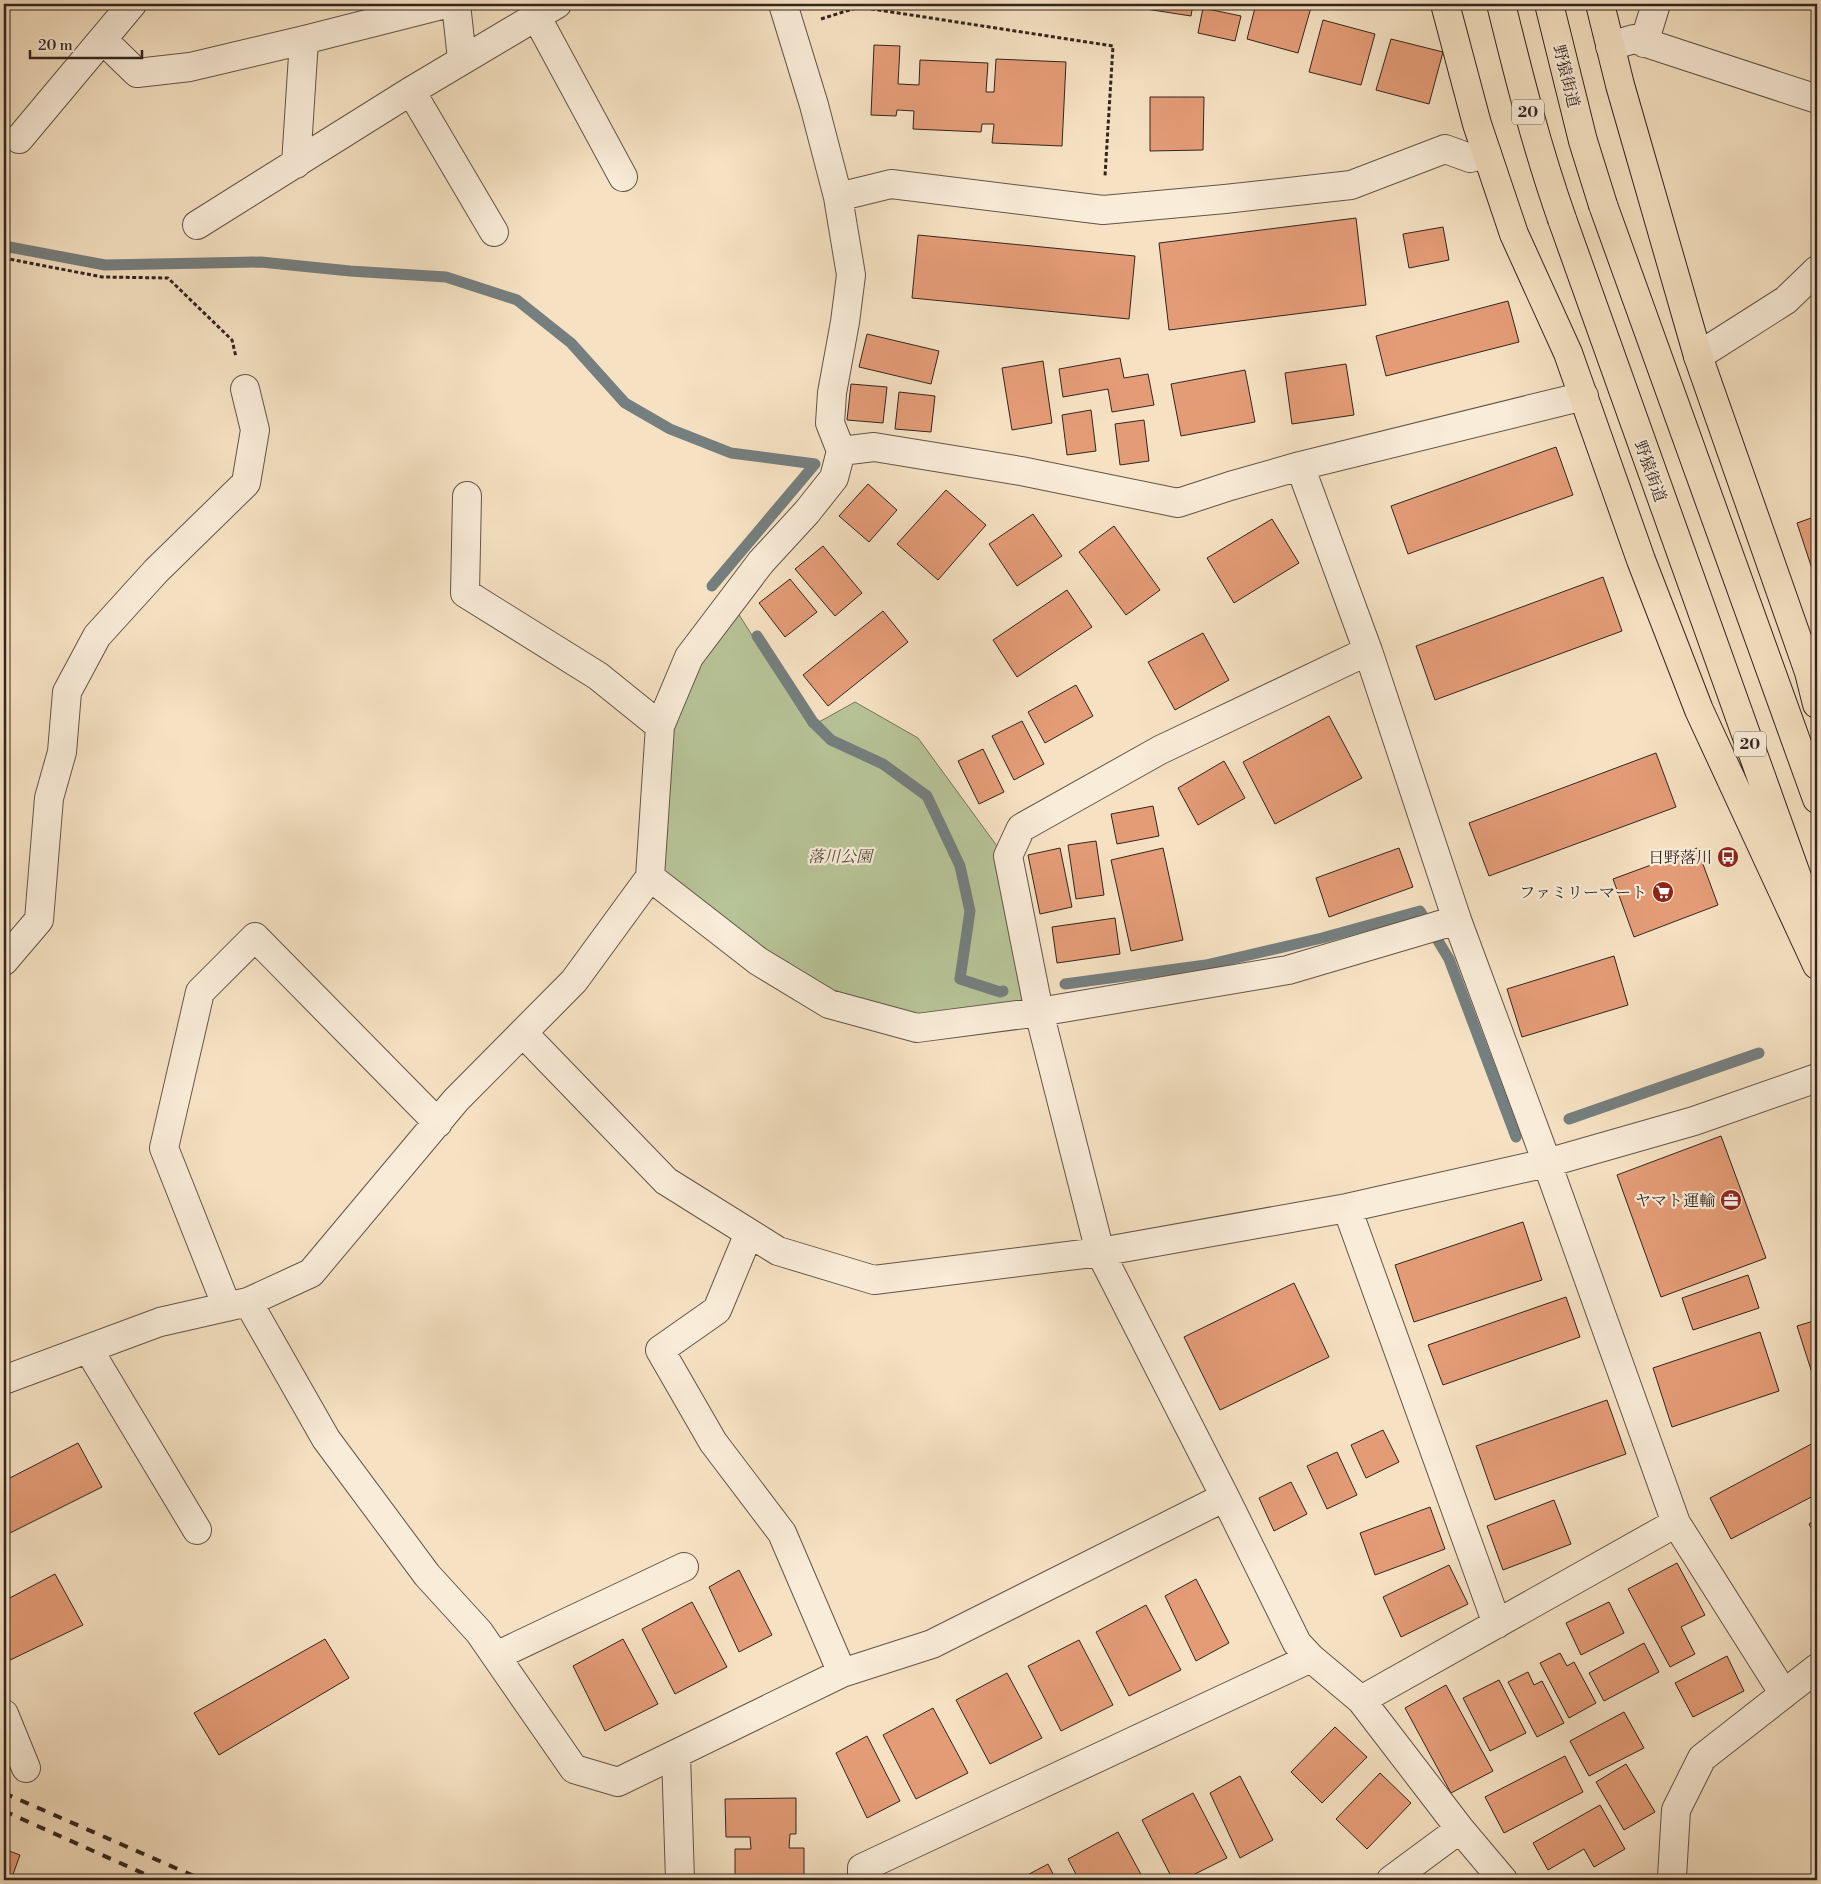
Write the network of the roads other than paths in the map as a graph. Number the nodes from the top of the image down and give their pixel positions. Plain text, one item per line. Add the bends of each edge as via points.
1 (132, 4) edge
2 (446, 4) edge
3 (456, 4) edge
4 (1445, 4) edge
5 (1501, 4) edge
6 (1549, 4) edge
7 (1600, 4) edge
8 (1656, 4) edge
9 (546, 10) edge
10 (786, 16) edge
11 (103, 40) junction
12 (304, 40) junction
13 (1644, 43) junction
14 (1610, 46) junction
15 (462, 59) junction
16 (411, 91) junction
17 (1817, 99) edge
18 (19, 139) dead end
19 (1487, 154) junction
20 (296, 164) junction
21 (623, 177) dead end
22 (838, 197) junction
23 (197, 225) dead end
24 (494, 232) dead end
25 (1817, 270) edge
26 (1698, 356) junction
27 (245, 389) road end
28 (1584, 396) junction
29 (841, 451) junction
30 (1300, 466) junction
31 (467, 496) dead end
32 (1368, 651) junction
33 (1817, 704) edge
34 (660, 726) junction
35 (1817, 799) edge
36 (650, 877) junction
37 (1453, 921) junction
38 (1817, 934) edge
39 (4, 961) edge
40 (1817, 964) edge
41 (1039, 1012) junction
42 (523, 1033) junction
43 (1817, 1078) edge
44 (438, 1123) junction
45 (1547, 1163) junction
46 (1346, 1208) junction
47 (749, 1233) junction
48 (1100, 1252) junction
49 (237, 1305) junction
50 (89, 1350) junction
51 (4, 1380) edge
52 (1225, 1497) junction
53 (1676, 1523) junction
54 (197, 1530) dead end
55 (684, 1567) dead end
56 (1497, 1624) junction
57 (496, 1656) junction
58 (1311, 1658) junction
59 (1817, 1668) edge
60 (842, 1673) junction
61 (1784, 1694) junction
62 (1361, 1700) junction
63 (4, 1714) edge
64 (676, 1754) junction
65 (26, 1768) dead end
66 (1460, 1829) junction
67 (1672, 1879) edge
68 (680, 1880) edge
69 (862, 1880) edge
70 (1391, 1880) edge
71 (1503, 1880) edge

1 - 11 street
2 - 12 street
3 - 15 street
4 - 19 main road
5 - 38 main road, 野猿街道 / 20, bridge via 1541,158
6 - 35 main road, 野猿街道, bridge via 1571,96 1603,205
7 - 14 main road
8 - 13 street
9 - 15 street
9 - 21 street
10 - 22 street
11 - 12 street via 137,73 190,67
11 - 18 street
12 - 20 street
13 - 14 street via 1634,39
13 - 17 street
14 - 26 main road
15 - 16 street
16 - 20 street
16 - 24 street
19 - 22 street via 1470,158 1445,149 1351,185 1104,210 891,184
19 - 28 main road via 1514,234
20 - 23 street
22 - 29 street via 851,275 830,416
25 - 26 street via 1786,300
26 - 33 main road via 1809,672
27 - 39 street via 255,430 246,483 156,571 97,636 67,692 62,752 49,798 39,920
28 - 30 street
28 - 40 main road via 1641,560 1699,710
29 - 30 street via 874,447 1021,471 1178,503
29 - 34 street via 834,478 762,562 689,657
30 - 32 street
31 - 34 street via 465,593 598,676
32 - 37 street
32 - 41 street via 1160,750 1021,828 1008,856
34 - 36 street
36 - 41 street via 758,961 829,1004 917,1028
36 - 42 street via 574,981
37 - 41 street via 1288,970
37 - 45 street
41 - 48 street
42 - 44 street via 456,1100
42 - 47 street via 666,1181
43 - 45 street via 1694,1121
44 - 49 street via 311,1272
44 - 49 street via 255,937 200,992 164,1148
45 - 46 street
45 - 53 street
46 - 48 street
46 - 56 street
47 - 48 street via 778,1251 874,1280
47 - 60 street via 717,1310 660,1350 712,1442 782,1532
48 - 52 street
49 - 50 street via 160,1322
49 - 57 street via 326,1439 427,1575
50 - 51 street
50 - 54 street
52 - 58 street via 1297,1643
52 - 60 street via 932,1644
53 - 56 street
53 - 61 street
55 - 57 street
56 - 62 street
57 - 64 street via 574,1769 618,1782
58 - 62 street
58 - 69 street via 862,1868
59 - 61 street
60 - 64 street
61 - 67 street via 1702,1758 1676,1810
62 - 66 street
63 - 65 street
64 - 68 street
66 - 70 street
66 - 71 street

